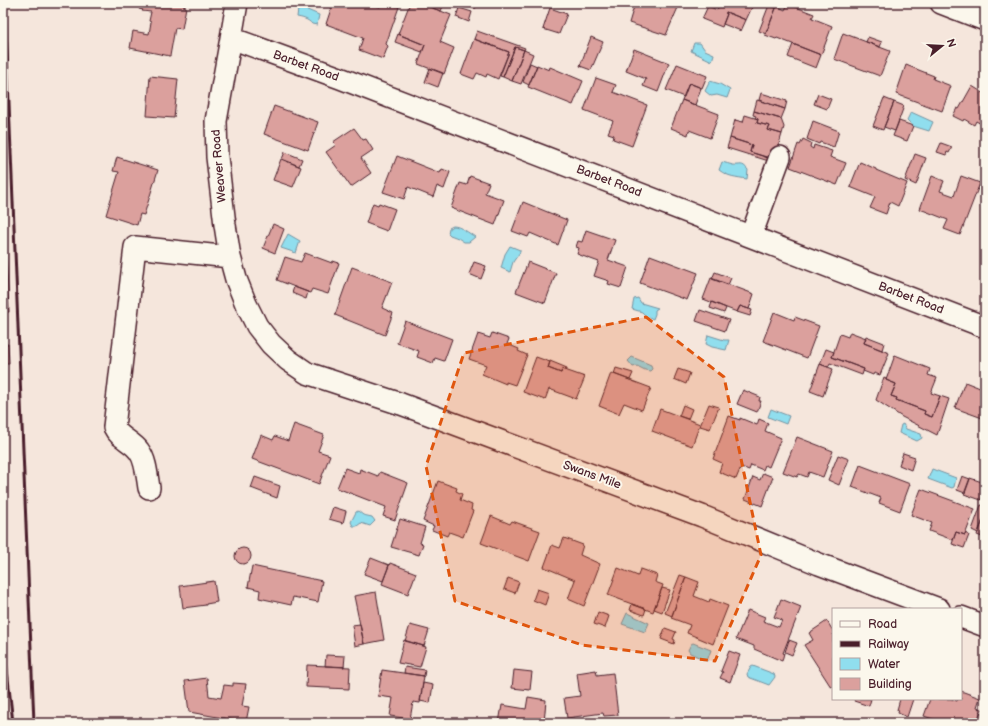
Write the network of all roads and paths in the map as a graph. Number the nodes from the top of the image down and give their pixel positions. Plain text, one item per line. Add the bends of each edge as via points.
1 (237, 3) edge
2 (941, 3) edge
3 (985, 20) edge
4 (232, 38) junction
5 (780, 158) dead end
6 (751, 236) junction
7 (230, 257) junction
8 (257, 326) joint
9 (985, 327) edge
10 (149, 488) dead end
11 (936, 608) edge
12 (962, 617) edge
13 (985, 626) edge

1 - 4 street, Weaver Road
2 - 3 street
4 - 6 street, Barbet Road
4 - 7 street, Weaver Road via 216,121 217,157
5 - 6 street
6 - 9 street, Barbet Road
7 - 8 street, Weaver Road via 236,279
7 - 10 street via 134,247 114,427 117,434 139,450
8 - 11 street, Swans Mile via 288,360 307,373 401,404 702,516
12 - 13 street

